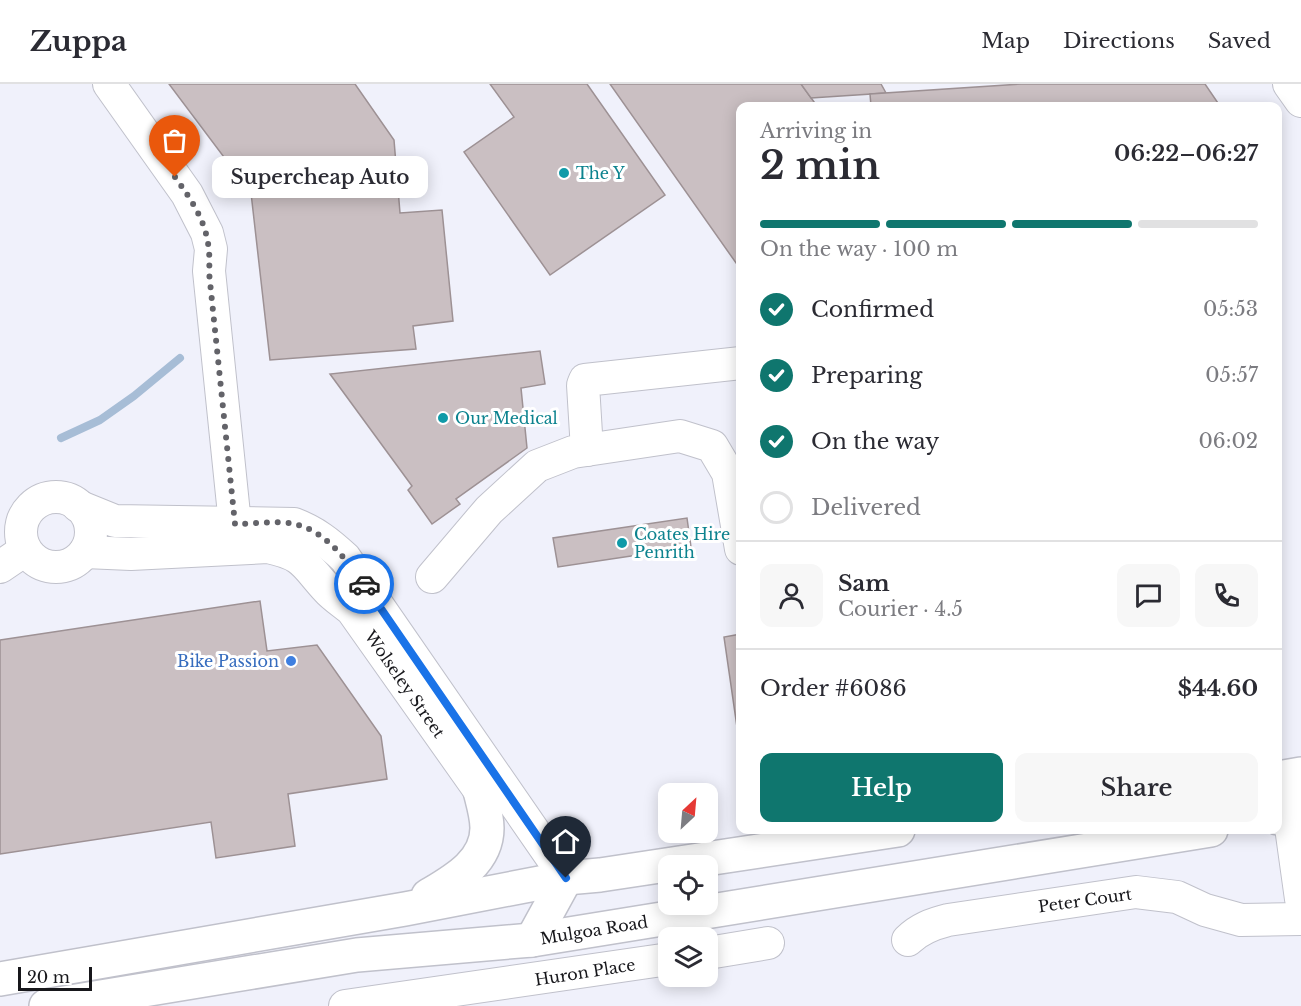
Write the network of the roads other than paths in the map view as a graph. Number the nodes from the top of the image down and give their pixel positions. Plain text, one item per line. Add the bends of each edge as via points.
1 (109, 84) edge
2 (1289, 84) edge
3 (1301, 101) edge
4 (736, 364) edge
5 (587, 450) junction
6 (78, 506) junction
7 (736, 520) edge
8 (235, 524) junction
9 (25, 550) junction
10 (85, 552) junction
11 (0, 567) edge
12 (432, 577) dead end
13 (1288, 776) edge
14 (480, 791) joint
15 (1290, 816) edge
16 (872, 834) edge
17 (1186, 834) edge
18 (566, 878) junction
19 (1301, 899) edge
20 (405, 909) junction
21 (1301, 919) edge
22 (532, 940) junction
23 (908, 940) dead end
24 (768, 943) dead end
25 (718, 951) edge
26 (658, 961) edge
27 (0, 979) edge
28 (503, 996) edge
29 (46, 1006) edge
30 (345, 1006) edge

1 - 8 street via 187,194 207,233
2 - 3 street
4 - 5 street via 585,380
5 - 7 street via 680,436 712,446 728,473
5 - 12 street via 537,466 489,510
6 - 8 street, Wolseley Street via 115,521
6 - 9 street via 50,498 32,507 21,527
6 - 10 street via 91,533
8 - 18 street, Wolseley Street via 294,524 313,531 345,558
9 - 10 street via 33,559 54,567 66,566
9 - 11 street
10 - 14 street, Wolseley Street via 131,554 268,547 298,557 327,590 352,610
13 - 15 street
14 - 20 main road via 487,830 480,854 464,875
15 - 19 street
16 - 18 main road
17 - 22 main road, Mulgoa Road
18 - 20 main road
18 - 22 main road
20 - 27 main road
21 - 23 street, Peter Court via 1241,920 1178,897 1136,892 948,920 930,925
22 - 29 main road, Mulgoa Road via 357,955
24 - 25 street
26 - 28 street, Huron Place
28 - 30 street, Huron Place

